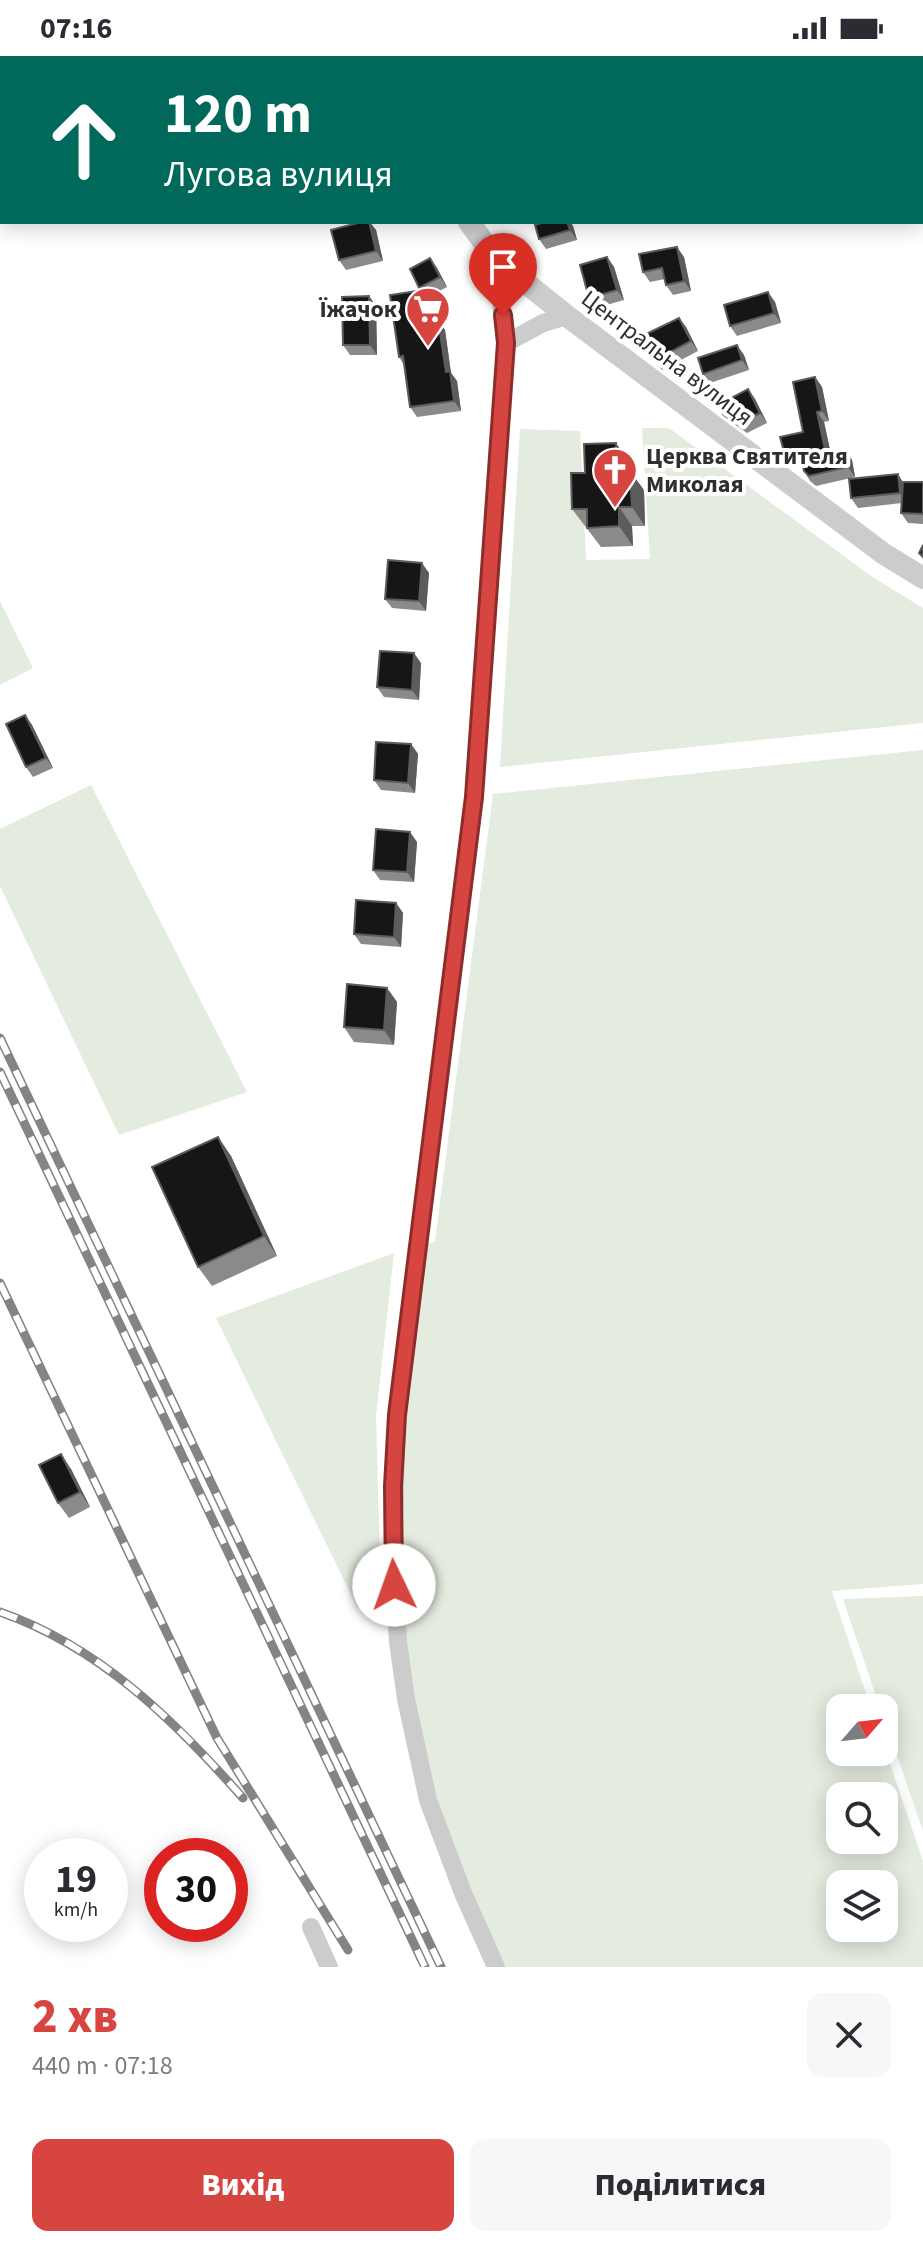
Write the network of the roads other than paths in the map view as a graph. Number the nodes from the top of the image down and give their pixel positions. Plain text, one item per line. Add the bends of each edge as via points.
1 (470, 224) edge
2 (496, 259) junction
3 (567, 316) junction
4 (506, 343) junction
5 (923, 578) edge
6 (311, 1927) dead end
7 (329, 1967) edge
8 (496, 1967) edge

1 - 2 street, Центральна вулиця
2 - 3 street, Центральна вулиця
2 - 4 street
3 - 4 street
3 - 5 street, Центральна вулиця
4 - 8 street via 474,797 397,1415 393,1486 398,1642 406,1699 428,1800
6 - 7 street

